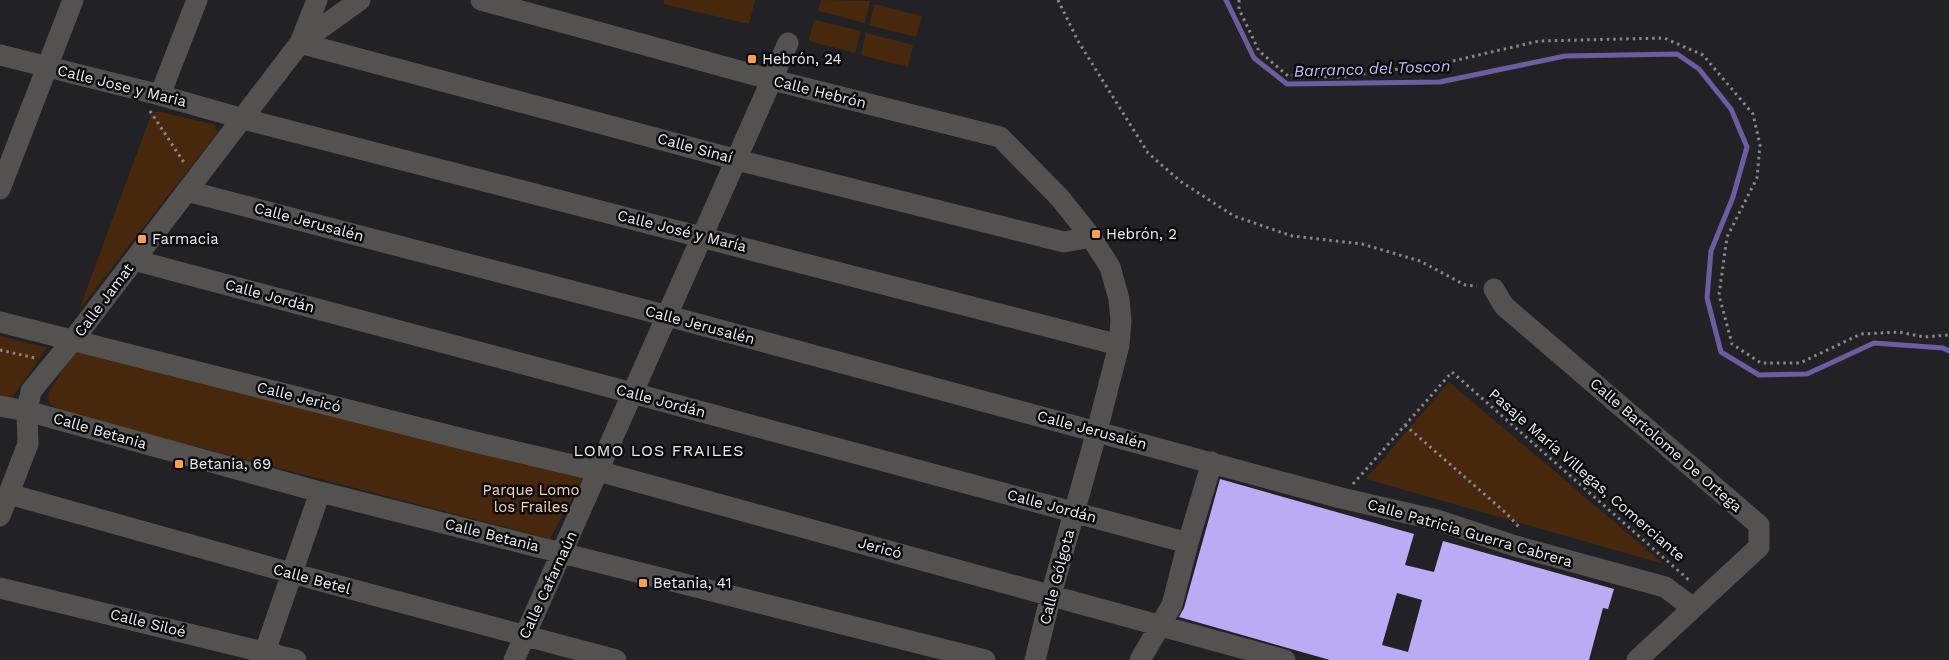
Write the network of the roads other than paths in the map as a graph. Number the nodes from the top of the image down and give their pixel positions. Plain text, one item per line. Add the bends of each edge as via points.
1 (73, 0) edge
2 (197, 0) edge
3 (317, 0) edge
4 (360, 0) edge
5 (481, 0) edge
6 (300, 43) junction
7 (788, 43) dead end
8 (0, 56) edge
9 (47, 67) junction
10 (773, 80) junction
11 (156, 94) junction
12 (244, 119) junction
13 (737, 160) junction
14 (192, 185) junction
15 (0, 188) edge
16 (703, 236) junction
17 (1091, 237) junction
18 (134, 260) junction
19 (1494, 289) road end
20 (668, 316) junction
21 (0, 322) edge
22 (73, 340) junction
23 (1119, 345) junction
24 (632, 393) junction
25 (0, 406) edge
26 (28, 411) junction
27 (1097, 431) junction
28 (1212, 462) junction
29 (598, 471) junction
30 (320, 492) junction
31 (9, 494) junction
32 (1075, 512) junction
33 (0, 516) edge
34 (1188, 543) junction
35 (563, 552) junction
36 (290, 573) junction
37 (0, 588) edge
38 (1051, 594) junction
39 (1699, 603) junction
40 (1162, 625) junction
41 (524, 637) junction
42 (264, 656) edge
43 (296, 660) edge
44 (514, 660) edge
45 (616, 660) edge
46 (985, 660) edge
47 (1035, 660) edge
48 (1140, 660) edge
49 (1285, 660) edge
50 (1637, 660) edge

1 - 9 street
2 - 11 street
3 - 6 street
4 - 6 street, Calle Jamat
5 - 10 street, Calle Hebrón
6 - 12 street, Calle Jamat
6 - 13 street, Calle Sinaí
7 - 10 street, Calle Cafarnaún
8 - 9 street, Calle Jose y Maria
9 - 11 street, Calle Jose y Maria
9 - 15 street
10 - 13 street, Calle Cafarnaún
10 - 17 street, Calle Hebrón via 1000,137 1060,198
11 - 12 street, Calle Jose y Maria
12 - 14 street, Calle Jamat
12 - 16 street, Calle José y María
13 - 16 street, Calle Cafarnaún
13 - 17 street, Calle Sinaí via 1064,242
14 - 18 street, Calle Jamat
14 - 20 street, Calle Jerusalén
16 - 20 street, Calle Cafarnaún
16 - 23 street, Calle José y María
17 - 23 street, Calle Gólgota via 1110,267 1121,321
18 - 22 street, Calle Jamat
18 - 24 street, Calle Jordán
19 - 39 street, Calle Bartolome De Ortega via 1504,306 1758,525 1759,547
20 - 24 street, Calle Cafarnaún
20 - 27 street, Calle Jerusalén
21 - 22 street, Calle Jericó
22 - 26 street, Calle Jamat via 31,391
22 - 29 street, Calle Jericó
23 - 27 street, Calle Gólgota
24 - 29 street, Calle Cafarnaún
24 - 32 street, Calle Jordán
25 - 26 street, Calle Betania
26 - 30 street, Calle Betania
26 - 31 street, Calle Jamat via 28,444
27 - 28 street, Calle Jerusalén
27 - 32 street, Calle Gólgota
28 - 34 street
28 - 39 street, Calle Patricia Guerra Cabrera via 1341,498 1436,520 1515,546 1665,587
29 - 35 street, Calle Cafarnaún
29 - 38 street, Jericó
30 - 35 street, Calle Betania
30 - 36 street
31 - 33 street, Calle Jamat
31 - 36 street, Calle Betel
32 - 34 street, Calle Jordán
32 - 38 street, Calle Gólgota
34 - 40 street via 1172,605
35 - 41 street, Calle Cafarnaún
35 - 46 street, Calle Betania
36 - 41 street, Calle Betel
36 - 42 street
37 - 42 street, Calle Siloé
38 - 40 street, Jericó
38 - 47 street, Calle Gólgota
39 - 50 street, Calle Bartolome De Ortega
40 - 48 street
40 - 49 street, Jericó
41 - 44 street, Calle Cafarnaún
41 - 45 street, Calle Betel
42 - 43 street, Calle Siloé

